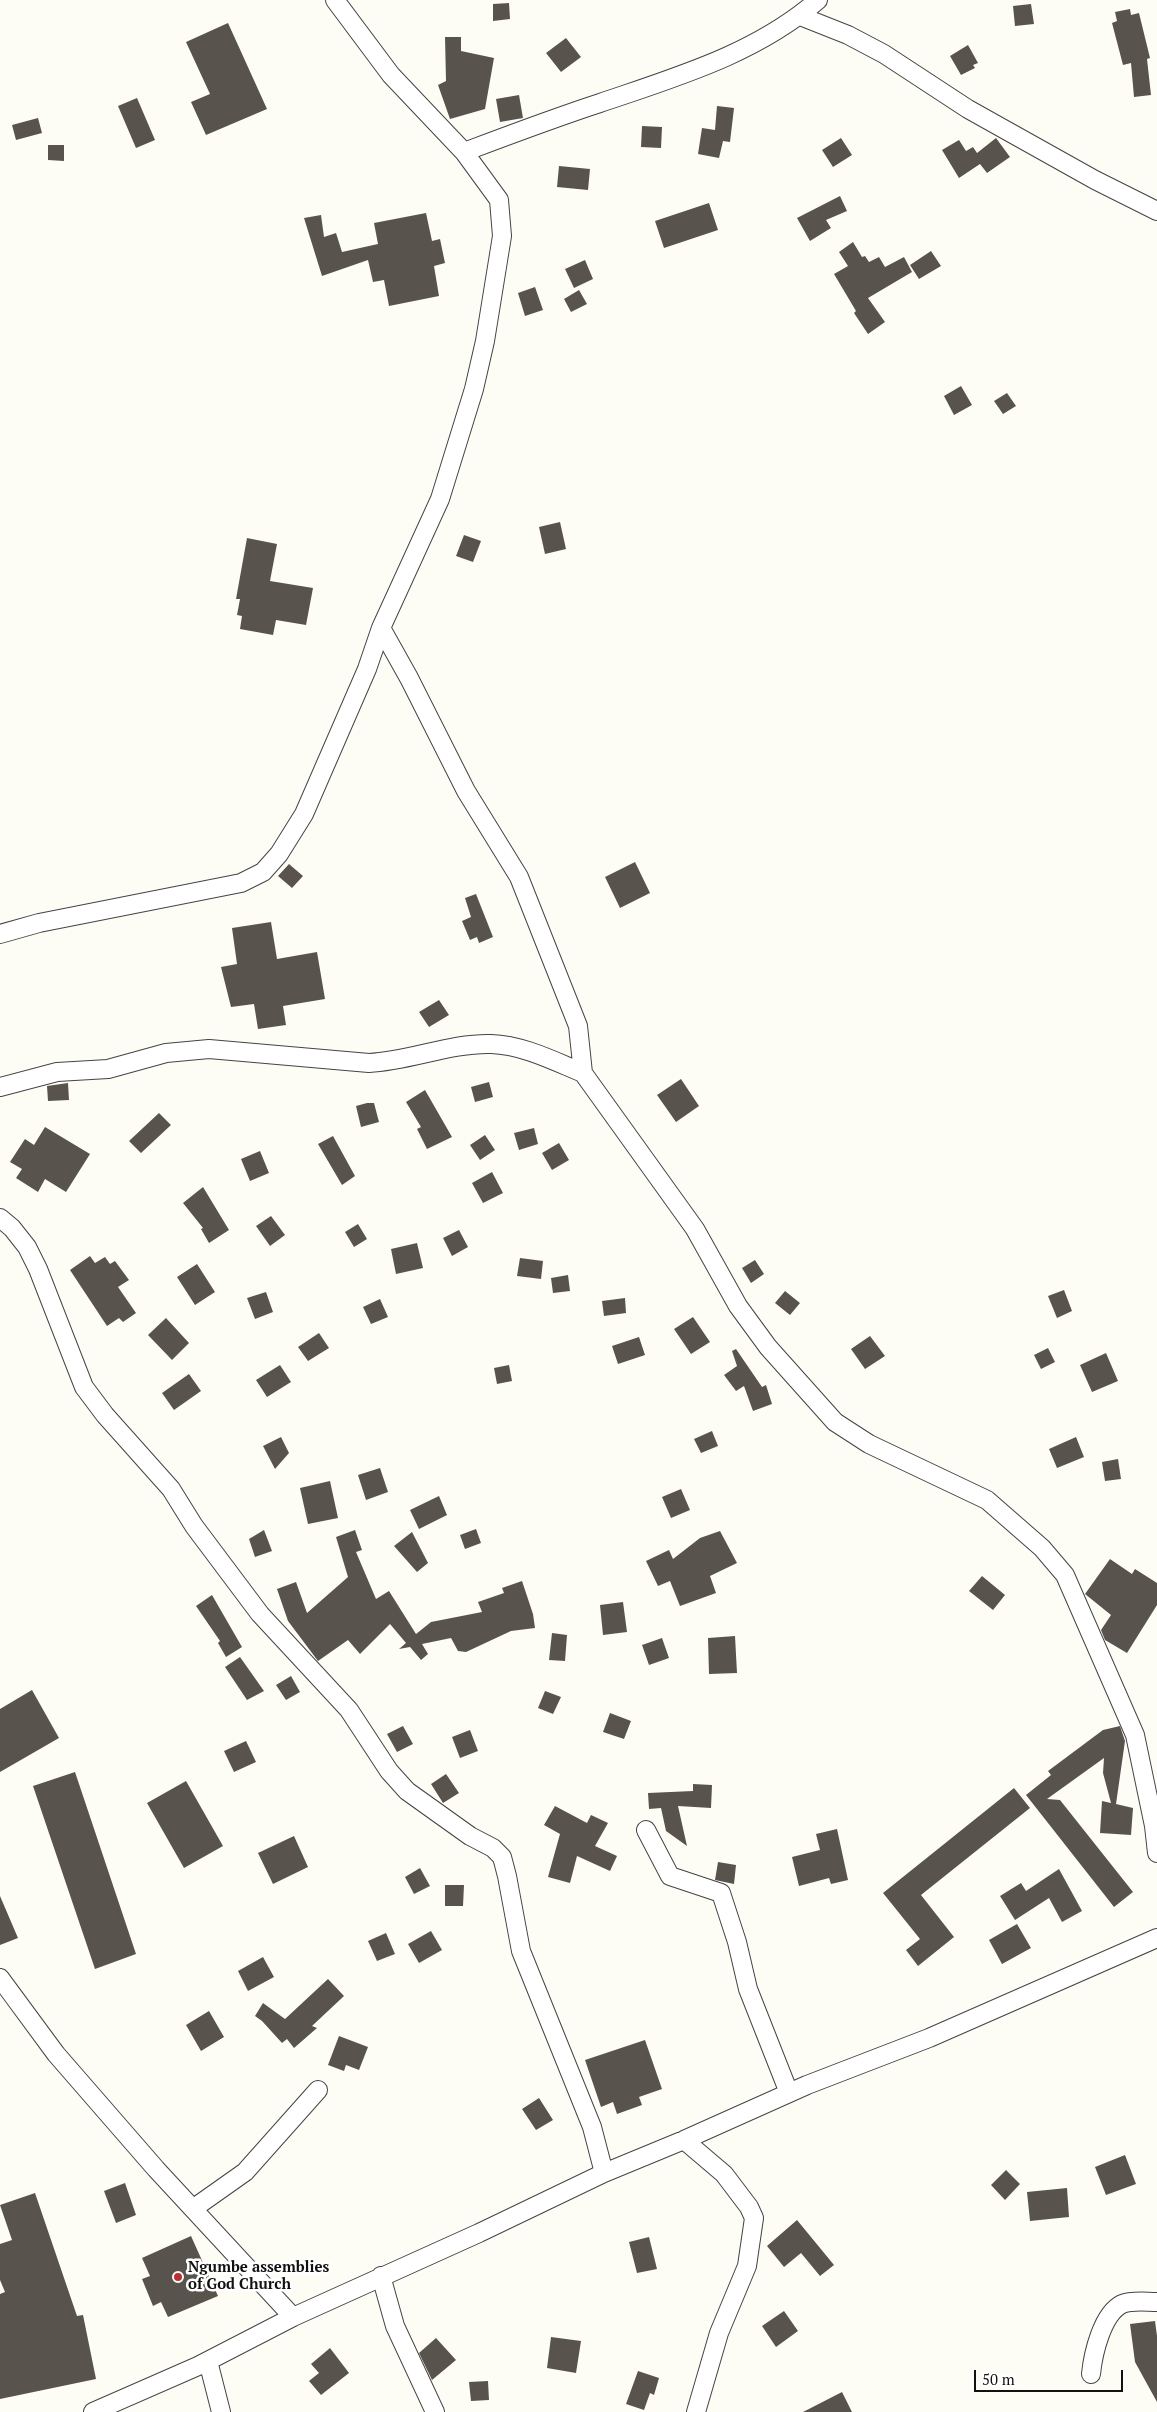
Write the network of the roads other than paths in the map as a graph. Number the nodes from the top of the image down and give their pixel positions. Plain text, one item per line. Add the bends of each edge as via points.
1 (335, 0) edge
2 (818, 0) edge
3 (800, 16) junction
4 (464, 152) junction
5 (1157, 211) edge
6 (382, 628) junction
7 (0, 934) edge
8 (583, 1074) junction
9 (0, 1087) edge
10 (0, 1218) edge
11 (646, 1830) dead end
12 (1157, 1852) edge
13 (1157, 1938) edge
14 (0, 1978) edge
15 (318, 2090) dead end
16 (789, 2093) junction
17 (684, 2140) junction
18 (604, 2173) junction
19 (194, 2208) junction
20 (381, 2276) junction
21 (1157, 2302) edge
22 (292, 2317) junction
23 (208, 2361) junction
24 (1091, 2374) dead end
25 (93, 2412) edge
26 (221, 2412) edge
27 (435, 2412) edge
28 (696, 2412) edge

1 - 4 street via 390,75
2 - 3 street
3 - 4 street via 749,47 700,69
3 - 5 street via 884,54 968,109
4 - 6 street via 499,200 502,236 485,342 440,499
6 - 7 street via 304,814 279,854 263,872 241,883 39,923
6 - 8 street via 466,791 520,877 578,1026
8 - 9 street via 529,1051 492,1044 369,1063 210,1049 166,1053 108,1069 58,1072
8 - 12 street via 695,1229 738,1306 768,1347 835,1422 869,1444 987,1500 1042,1548 1065,1575 1135,1735
10 - 18 street via 27,1247 38,1269 84,1387 171,1489 194,1526 260,1614 349,1710 389,1772 407,1791 502,1857 521,1950 592,2128
11 - 16 street via 670,1876 721,1893 748,1990
13 - 16 street via 929,2038
14 - 19 street via 56,2054
15 - 19 street via 245,2172
16 - 17 street
17 - 18 street
17 - 28 street via 724,2174 754,2218 747,2266 719,2333
18 - 20 street
19 - 22 street
20 - 22 street
20 - 27 street via 396,2326
21 - 24 street via 1124,2303 1117,2307 1100,2335
22 - 23 street
23 - 25 street
23 - 26 street

